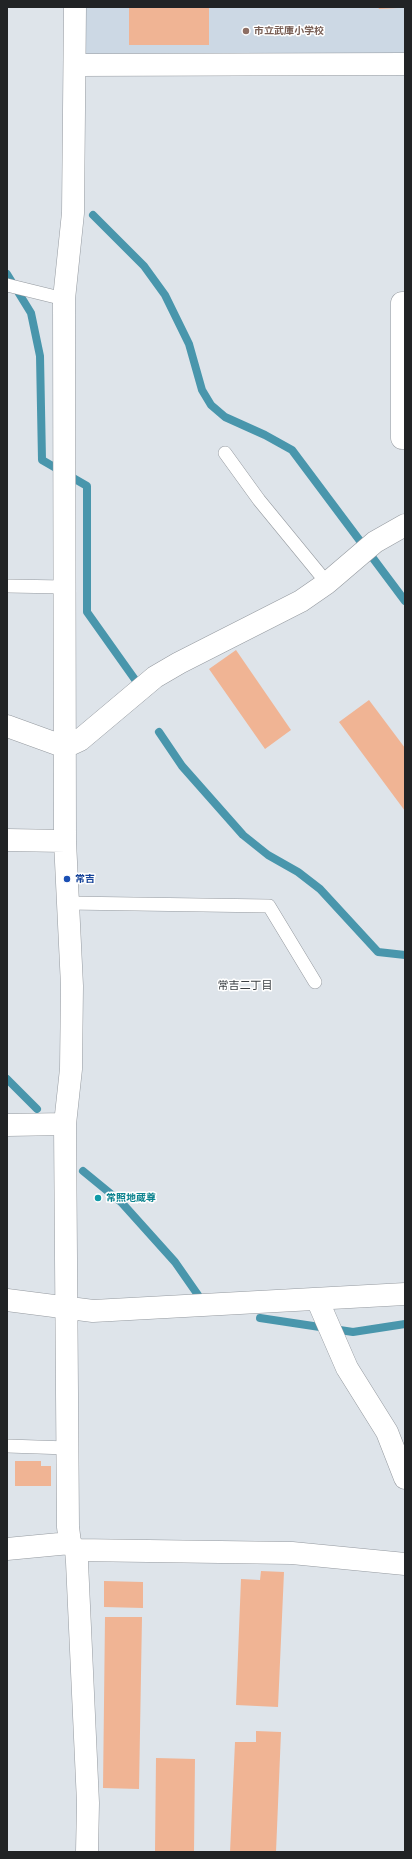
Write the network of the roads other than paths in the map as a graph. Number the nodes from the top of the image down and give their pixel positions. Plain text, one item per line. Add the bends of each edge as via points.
1 (75, 7) edge
2 (405, 64) edge
3 (75, 65) junction
4 (7, 285) edge
5 (64, 299) junction
6 (405, 303) edge
7 (404, 372) edge
8 (405, 438) edge
9 (225, 453) dead end
10 (405, 525) edge
11 (327, 582) junction
12 (7, 586) edge
13 (64, 586) junction
14 (7, 726) edge
15 (65, 746) junction
16 (7, 840) edge
17 (65, 841) junction
18 (68, 903) junction
19 (316, 982) dead end
20 (65, 1124) junction
21 (7, 1125) edge
22 (405, 1294) edge
23 (317, 1299) junction
24 (7, 1300) edge
25 (67, 1308) junction
26 (7, 1446) edge
27 (68, 1448) junction
28 (405, 1478) edge
29 (73, 1547) junction
30 (7, 1549) edge
31 (405, 1564) edge
32 (87, 1852) edge

1 - 3 street
2 - 3 street
3 - 5 street via 73,213
4 - 5 lane
5 - 13 street
6 - 7 street via 402,303
7 - 8 street via 402,438
9 - 11 lane via 259,500
10 - 11 street via 375,542
11 - 15 street via 302,601 155,677 80,740
12 - 13 lane
13 - 15 street
14 - 15 street
15 - 17 street
16 - 17 street
17 - 18 street
18 - 19 lane via 269,906
18 - 20 street via 72,986 71,1069
20 - 21 street
20 - 25 street
22 - 23 street
23 - 25 street via 93,1311
23 - 28 street via 347,1368 387,1432
24 - 25 street
25 - 27 street
26 - 27 lane
27 - 29 street via 68,1526
29 - 30 street
29 - 31 street via 292,1553
29 - 32 street via 88,1803

